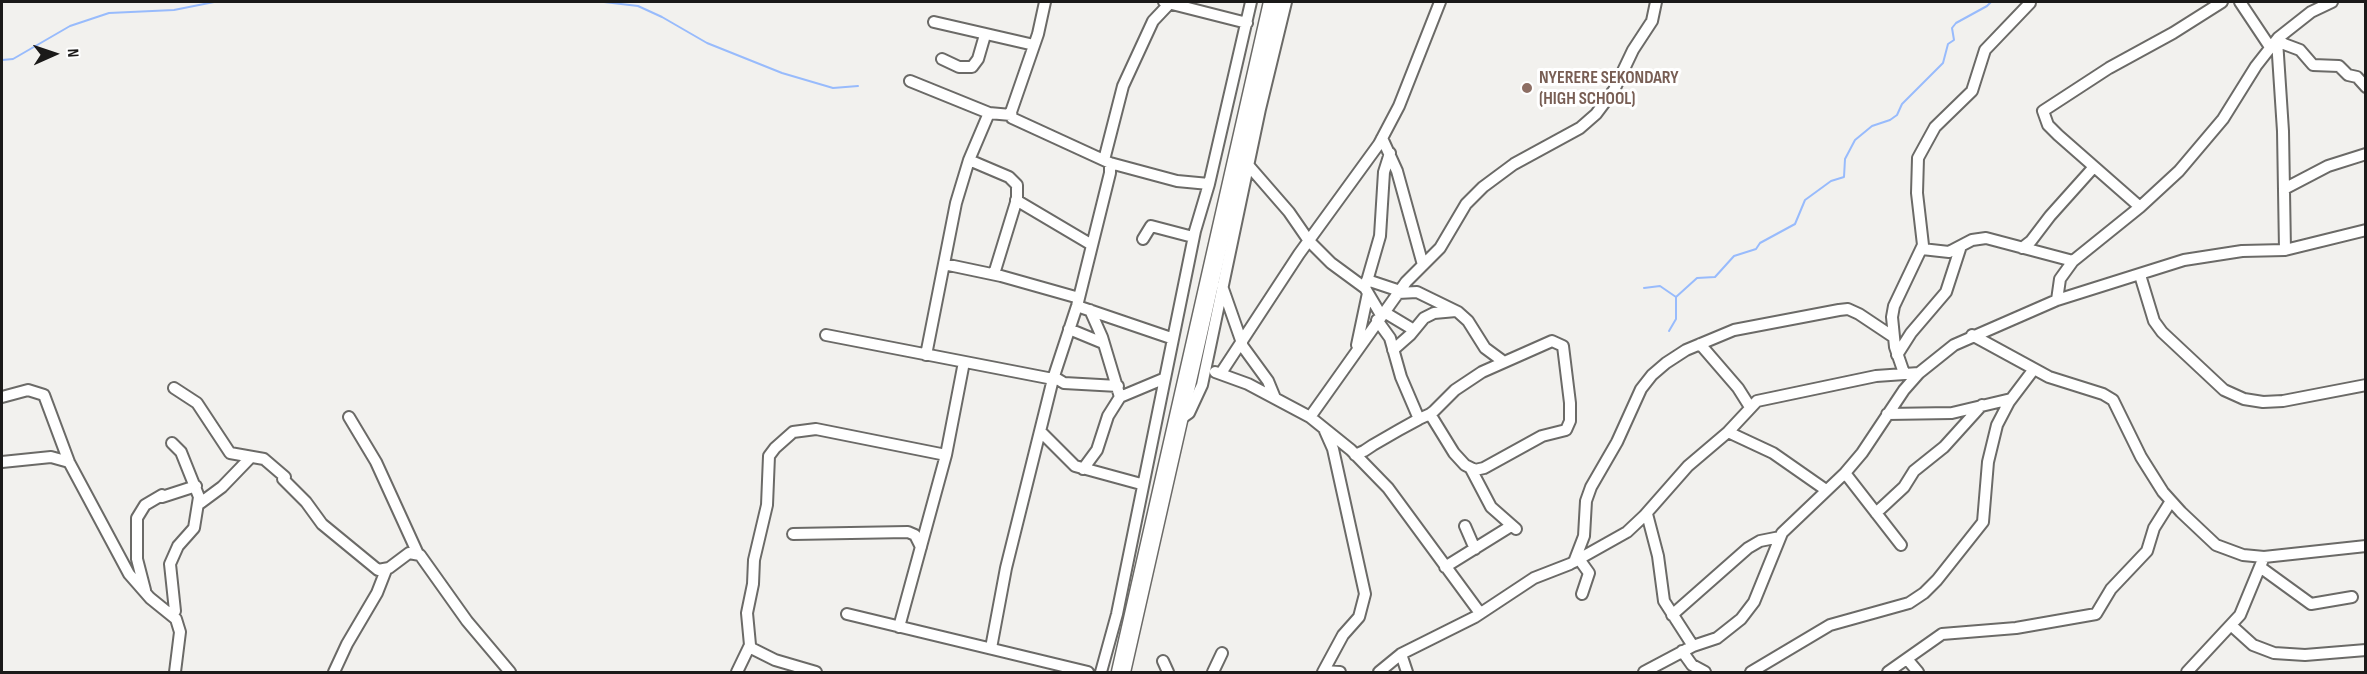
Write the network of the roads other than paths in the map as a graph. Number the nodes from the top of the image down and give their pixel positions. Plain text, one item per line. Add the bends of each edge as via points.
1 (1046, 2) edge
2 (1167, 2) edge
3 (1251, 2) edge
4 (1273, 2) edge
5 (1286, 2) edge
6 (1440, 2) edge
7 (1656, 2) edge
8 (2222, 2) edge
9 (2240, 2) edge
10 (2332, 2) edge
11 (2030, 3) dead end
12 (934, 22) dead end
13 (1247, 23) junction
14 (985, 35) junction
15 (2275, 42) junction
16 (1034, 45) junction
17 (942, 59) dead end
18 (910, 81) dead end
19 (2366, 87) edge
20 (990, 113) junction
21 (1011, 115) junction
22 (1382, 138) junction
23 (1390, 153) junction
24 (2366, 154) edge
25 (969, 160) junction
26 (1107, 161) junction
27 (1249, 166) junction
28 (2094, 168) junction
29 (1209, 184) junction
30 (2284, 189) junction
31 (1016, 200) junction
32 (2140, 207) junction
33 (2366, 230) edge
34 (1193, 237) junction
35 (1143, 239) dead end
36 (1309, 241) junction
37 (1092, 245) junction
38 (2022, 248) junction
39 (1922, 249) junction
40 (1960, 249) junction
41 (2285, 250) junction
42 (2073, 261) junction
43 (944, 264) junction
44 (1423, 265) junction
45 (994, 274) junction
46 (2140, 274) junction
47 (1222, 285) junction
48 (1366, 287) junction
49 (1399, 292) junction
50 (1421, 294) junction
51 (2057, 300) junction
52 (1078, 302) junction
53 (1090, 310) junction
54 (1456, 311) junction
55 (1380, 316) junction
56 (1424, 318) junction
57 (1069, 329) junction
58 (1414, 330) junction
59 (826, 335) dead end
60 (1972, 335) junction
61 (1892, 336) junction
62 (1171, 338) junction
63 (1103, 342) junction
64 (1241, 343) junction
65 (1700, 344) junction
66 (1357, 348) junction
67 (1393, 350) junction
68 (926, 355) junction
69 (1897, 355) junction
70 (964, 362) junction
71 (1504, 362) junction
72 (2034, 369) junction
73 (1206, 370) junction
74 (1221, 373) junction
75 (1904, 373) junction
76 (1920, 373) junction
77 (1053, 378) junction
78 (1163, 379) junction
79 (2366, 385) edge
80 (174, 388) dead end
81 (1119, 392) junction
82 (2, 397) edge
83 (1275, 398) junction
84 (2011, 399) junction
85 (1982, 405) junction
86 (1750, 407) junction
87 (1430, 414) junction
88 (1887, 414) junction
89 (349, 417) dead end
90 (1310, 417) junction
91 (1419, 419) junction
92 (1179, 420) junction
93 (1324, 428) junction
94 (1040, 430) junction
95 (1728, 432) junction
96 (172, 443) dead end
97 (946, 455) junction
98 (1355, 455) junction
99 (251, 456) junction
100 (2, 462) edge
101 (69, 462) junction
102 (1083, 469) junction
103 (1471, 469) junction
104 (1845, 473) junction
105 (1141, 484) junction
106 (196, 486) junction
107 (1827, 490) junction
108 (2171, 501) junction
109 (199, 504) junction
110 (1876, 513) junction
111 (1647, 514) junction
112 (1465, 526) dead end
113 (793, 534) dead end
114 (1780, 537) junction
115 (1901, 545) dead end
116 (2366, 546) edge
117 (921, 547) junction
118 (1475, 549) junction
119 (418, 554) junction
120 (1576, 561) junction
121 (2262, 562) junction
122 (1446, 567) junction
123 (386, 570) junction
124 (146, 593) junction
125 (1582, 594) dead end
126 (2352, 597) dead end
127 (175, 611) dead end
128 (1480, 613) junction
129 (847, 614) dead end
130 (1672, 615) junction
131 (1125, 616) junction
132 (2232, 626) junction
133 (899, 627) junction
134 (749, 647) junction
135 (991, 648) junction
136 (1687, 649) junction
137 (1107, 650) junction
138 (2366, 650) edge
139 (1222, 652) dead end
140 (1401, 654) junction
141 (1907, 659) junction
142 (1163, 661) dead end
143 (1123, 664) edge
144 (506, 671) edge
145 (1323, 671) edge
146 (175, 672) edge
147 (334, 672) edge
148 (737, 672) edge
149 (816, 672) edge
150 (1088, 672) edge
151 (1101, 672) edge
152 (1168, 672) edge
153 (1213, 672) edge
154 (1340, 672) edge
155 (1379, 672) edge
156 (1407, 672) edge
157 (1644, 672) edge
158 (1705, 672) edge
159 (1751, 672) edge
160 (1888, 672) edge
161 (1918, 672) edge
162 (2187, 672) edge

1 - 16 street
2 - 13 street
2 - 26 street via 1153,21 1123,86
3 - 13 street
4 - 92 highway
5 - 27 street
6 - 22 street via 1399,106
7 - 44 street via 1652,21 1614,90 1596,114 1580,128 1514,164 1483,187 1466,204 1440,248
8 - 28 street via 2043,111 2048,125
9 - 15 street
10 - 15 street via 2311,12
11 - 39 street via 1985,50 1972,91 1942,119 1922,147 1916,170
12 - 14 street
13 - 29 street
14 - 16 street
14 - 17 street via 972,67 959,68
15 - 19 street via 2300,50 2313,65 2338,66
15 - 30 street
15 - 32 street via 2223,120 2179,171
16 - 21 street
18 - 20 street
20 - 21 street
20 - 25 street
21 - 26 street via 1016,122
22 - 23 street
22 - 36 street
23 - 44 street
23 - 48 street via 1384,172 1380,236
24 - 30 street via 2328,166
25 - 31 street via 1015,180
25 - 43 street
26 - 29 street via 1177,180
26 - 37 street via 1110,173
27 - 36 street
27 - 47 street
28 - 32 street
28 - 38 street
29 - 34 street
30 - 41 street
31 - 37 street
31 - 45 street
32 - 42 street
33 - 41 street
34 - 35 street via 1157,226 1147,229
34 - 62 street
36 - 48 street via 1331,263
36 - 64 street
37 - 52 street
38 - 40 street via 1986,238 1972,240
38 - 42 street
39 - 40 street via 1937,253
39 - 61 street via 1894,306
40 - 69 street via 1946,292
41 - 46 street via 2207,255
42 - 51 street via 2060,279
43 - 45 street
43 - 68 street
44 - 49 street
45 - 52 street
46 - 51 street
46 - 79 street via 2154,321 2224,390 2263,402
47 - 64 street
47 - 73 street
48 - 49 street
48 - 55 street
48 - 66 street
49 - 50 street
49 - 55 street
50 - 54 street
50 - 56 street
51 - 60 street
52 - 53 street
52 - 57 street
53 - 62 street
53 - 63 street
54 - 56 street
54 - 71 street via 1464,316 1485,348
55 - 58 street
55 - 66 street
55 - 67 street
56 - 58 street
57 - 63 street
57 - 77 street
58 - 67 street
59 - 68 street
60 - 72 street
60 - 76 street
61 - 65 street via 1848,309 1734,330
61 - 69 street
62 - 78 street
63 - 81 street
64 - 74 street
64 - 83 street
65 - 86 street
65 - 120 street via 1666,363 1641,389 1589,492 1584,536
66 - 90 street
67 - 91 street
68 - 70 street
69 - 75 street
70 - 77 street
70 - 97 street
71 - 87 street via 1464,382
71 - 103 street via 1552,341 1560,343 1570,421 1566,430 1542,436 1484,468
72 - 84 street
72 - 108 street via 2113,400 2141,457
73 - 74 street
73 - 92 street via 1196,402
74 - 83 street
75 - 76 street
75 - 86 street via 1767,398
76 - 88 street
77 - 81 street
77 - 94 street
78 - 81 street
78 - 105 street
80 - 99 street via 197,403 230,453
81 - 102 street via 1097,450
82 - 101 street via 28,390 44,395
83 - 90 street
84 - 85 street
84 - 159 street via 1997,425 1988,462 1983,522 1937,580 1909,603 1830,624
85 - 88 street via 1942,414
85 - 110 street
86 - 95 street
87 - 91 street
87 - 103 street via 1454,453
88 - 104 street
89 - 119 street via 376,462
90 - 93 street
91 - 98 street
92 - 131 highway
93 - 98 street
93 - 145 street via 1333,449 1365,594 1359,616
94 - 102 street via 1075,466
94 - 135 street via 997,603
95 - 107 street via 1773,453
95 - 111 street via 1688,466
96 - 106 street via 181,452
97 - 117 street
97 - 134 street via 816,429 793,432 775,448 769,456 767,505 747,613
98 - 122 street via 1388,488
99 - 109 street via 222,487
99 - 123 street via 270,463 322,524 363,560 378,570
100 - 101 street via 51,457
101 - 124 street via 129,574
102 - 105 street
103 - 118 street via 1491,507 1514,527
104 - 107 street
104 - 110 street
105 - 131 street
106 - 109 street
106 - 124 street via 145,505 137,518 137,559
107 - 114 street
108 - 121 street via 2216,545
108 - 141 street via 2154,528 2147,551 2111,589 2096,614 2016,628 1942,634
109 - 127 street via 194,528 172,557
110 - 115 street
111 - 120 street via 1627,532
111 - 130 street via 1663,595
112 - 118 street
113 - 117 street via 908,532 915,535
114 - 130 street via 1748,548
114 - 136 street via 1754,602 1741,619 1717,638
116 - 121 street
117 - 133 street
118 - 122 street
119 - 123 street via 409,553
119 - 144 street
120 - 125 street via 1589,573
120 - 128 street via 1534,578
121 - 126 street via 2311,604
121 - 132 street via 2245,606
122 - 128 street
123 - 147 street
124 - 146 street via 178,625 180,644
128 - 140 street
129 - 133 street
130 - 136 street
131 - 137 street
131 - 143 highway
132 - 138 street via 2253,645 2274,653 2305,655
132 - 162 street
133 - 135 street
134 - 148 street
134 - 149 street via 775,660
135 - 150 street
136 - 157 street
136 - 158 street via 1692,665
137 - 143 street
137 - 151 street
139 - 153 street
140 - 155 street
140 - 156 street
141 - 160 street
141 - 161 street
142 - 152 street
145 - 154 street

